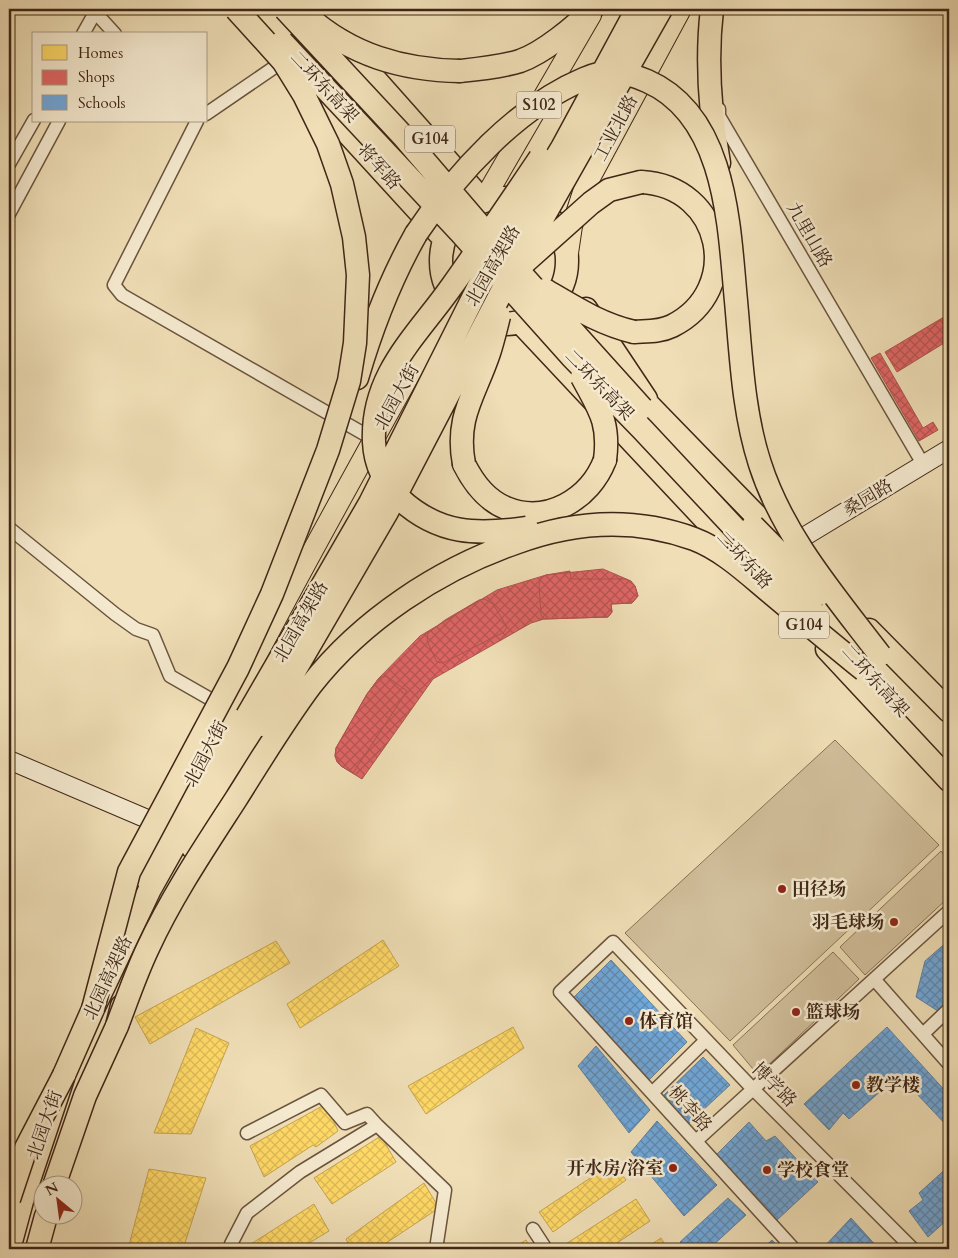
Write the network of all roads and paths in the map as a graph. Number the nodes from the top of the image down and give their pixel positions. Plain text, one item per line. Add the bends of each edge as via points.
1 (231, 9) edge
2 (236, 9) edge
3 (249, 9) edge
4 (285, 9) edge
5 (298, 9) edge
6 (312, 9) edge
7 (593, 9) edge
8 (661, 9) edge
9 (681, 9) edge
10 (712, 9) edge
11 (720, 9) edge
12 (96, 10) edge
13 (636, 11) edge
14 (84, 32) edge
15 (110, 32) edge
16 (282, 62) junction
17 (208, 113) edge
18 (33, 122) edge
19 (58, 122) edge
20 (196, 122) edge
21 (9, 164) edge
22 (483, 201) junction
23 (727, 213) junction
24 (9, 214) edge
25 (444, 239) junction
26 (568, 253) junction
27 (517, 275) junction
28 (566, 279) junction
29 (452, 299) junction
30 (554, 301) junction
31 (503, 323) junction
32 (571, 356) junction
33 (339, 414) junction
34 (656, 414) junction
35 (373, 439) junction
36 (949, 449) edge
37 (923, 464) junction
38 (598, 523) junction
39 (9, 528) edge
40 (787, 547) junction
41 (872, 663) junction
42 (219, 704) junction
43 (949, 711) edge
44 (949, 729) edge
45 (9, 760) edge
46 (949, 761) edge
47 (949, 780) edge
48 (169, 828) junction
49 (949, 911) edge
50 (874, 979) junction
51 (560, 992) joint
52 (94, 1009) junction
53 (949, 1009) edge
54 (116, 1026) junction
55 (922, 1034) junction
56 (706, 1040) junction
57 (949, 1064) edge
58 (64, 1075) junction
59 (753, 1089) junction
60 (652, 1093) junction
61 (378, 1125) junction
62 (247, 1133) dead end
63 (696, 1141) junction
64 (57, 1176) edge
65 (66, 1176) edge
66 (9, 1199) edge
67 (44, 1226) edge
68 (45, 1226) edge
69 (50, 1226) edge
70 (533, 1229) dead end
71 (9, 1232) edge
72 (9, 1249) edge
73 (37, 1249) edge
74 (42, 1249) edge
75 (231, 1249) edge
76 (436, 1249) edge
77 (546, 1249) edge
78 (794, 1249) edge
79 (913, 1249) edge

1 - 16 highway, 将军路
2 - 33 highway, bridge via 283,61 304,95 328,144 342,184 354,237 358,311 349,381
3 - 32 highway, 二环东高架, bridge via 460,232
4 - 27 highway, 二环东高架, bridge via 404,136
5 - 7 highway, bridge via 321,29 378,59 429,70 460,71 521,60 539,51
6 - 22 highway, G104
7 - 22 main road, S102
8 - 27 highway, 北园高架路, bridge
9 - 26 main road, 工业北路 via 584,189 572,226
10 - 23 highway, bridge via 712,125
11 - 37 street, 九里山路 via 719,116
12 - 14 street
12 - 15 street
13 - 38 highway, bridge via 456,280 397,359 378,401 374,429 380,473 390,490 413,511 434,523 463,532
13 - 52 highway, 北园高架路, bridge via 562,148 478,288 370,503 150,889
16 - 17 street
16 - 25 highway, 将军路
18 - 21 street
19 - 24 street
20 - 35 street via 114,285 122,295
22 - 25 highway via 453,223
22 - 26 highway via 506,197 529,202 548,214 562,233
23 - 33 highway, bridge via 714,160 704,137 690,114 672,95 625,72 595,74 562,88 491,144 462,174 423,224 397,268 373,324 355,384
23 - 41 highway, bridge via 747,409 760,464 788,526
25 - 29 highway via 440,260 443,280
26 - 28 highway
27 - 27 highway, bridge via 591,203 609,190 641,182 656,183 688,197 709,225 715,245 712,282 702,302 670,327 652,331 634,332 612,327
27 - 32 highway, bridge via 462,425 460,445 464,464 474,482 506,508 539,513 556,510 573,502 599,475 608,438 602,416
27 - 41 highway, 二环东高架, bridge
27 - 54 highway, 北园高架路, bridge via 387,512 189,856 135,958
28 - 30 highway
28 - 34 highway, G104
29 - 31 highway, G104
29 - 35 main road, 北园大街
30 - 31 highway via 540,314
30 - 34 highway, G104
31 - 47 highway, 二环东路 / G104 via 536,359 620,428
31 - 65 main road, 北园大街 via 308,643 209,851 154,951 125,1025 88,1103
32 - 41 highway, 二环东高架, bridge
33 - 42 highway, bridge via 272,594
34 - 40 highway, G104
35 - 48 main road, 北园大街
36 - 37 street, 桑园路
37 - 40 street, 桑园路
38 - 41 highway, bridge via 658,529 696,540
38 - 54 highway, bridge via 533,536 471,560 440,576 389,611 340,654 312,684 214,832 148,947
39 - 42 street via 115,614 136,629 153,635 170,676
40 - 43 highway, G104
41 - 44 highway, 二环东高架
41 - 46 highway, 二环东高架
42 - 52 highway, bridge via 128,872
45 - 48 street
48 - 71 main road, 北园大街 via 125,921 70,1053
49 - 50 street
50 - 55 street
50 - 59 street
51 - 56 street, 博学路 via 613,942
51 - 60 street, 桃李路
52 - 58 highway, 北园高架路
53 - 55 street
54 - 64 highway, 北园高架路 via 85,1096
55 - 57 street
56 - 59 street, 博学路
56 - 60 street
58 - 66 highway, bridge via 26,1148
58 - 72 highway, 北园高架路, bridge
59 - 63 street
59 - 79 street, 博学路
60 - 63 street, 桃李路
61 - 62 street via 367,1114 345,1123 321,1095
61 - 75 street via 300,1172 247,1212
61 - 76 street via 445,1190
63 - 78 street, 桃李路
67 - 73 highway
68 - 74 highway
69 - 74 main road
70 - 77 street

